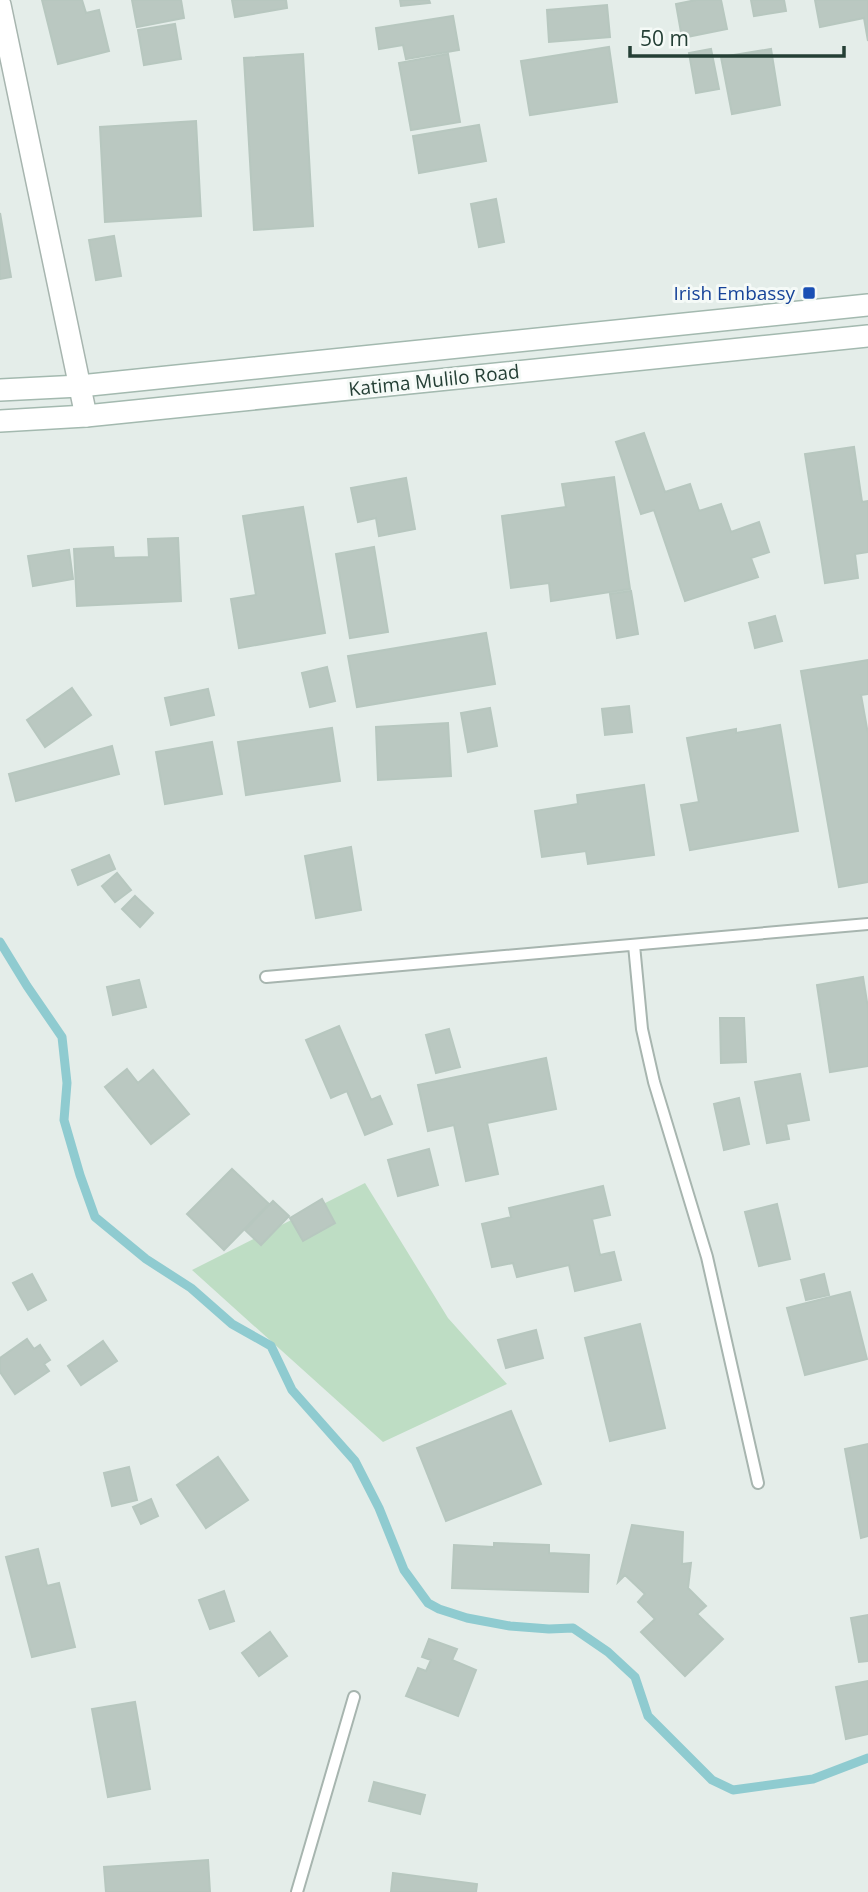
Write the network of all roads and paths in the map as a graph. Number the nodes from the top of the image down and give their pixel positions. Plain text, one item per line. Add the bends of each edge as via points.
1 (0, 5) edge
2 (868, 305) edge
3 (868, 336) edge
4 (80, 386) junction
5 (0, 390) edge
6 (86, 416) junction
7 (0, 421) edge
8 (868, 924) edge
9 (634, 945) junction
10 (266, 977) dead end
11 (758, 1483) dead end
12 (354, 1697) dead end
13 (297, 1892) edge

1 - 4 main road
2 - 4 main road, Katima Mulilo Road
3 - 6 main road, Katima Mulilo Road
4 - 5 main road, Katima Mulilo Road
4 - 6 main road
6 - 7 main road, Katima Mulilo Road
8 - 9 lane
9 - 10 lane
9 - 11 lane via 642,1029 654,1082 707,1257
12 - 13 lane

